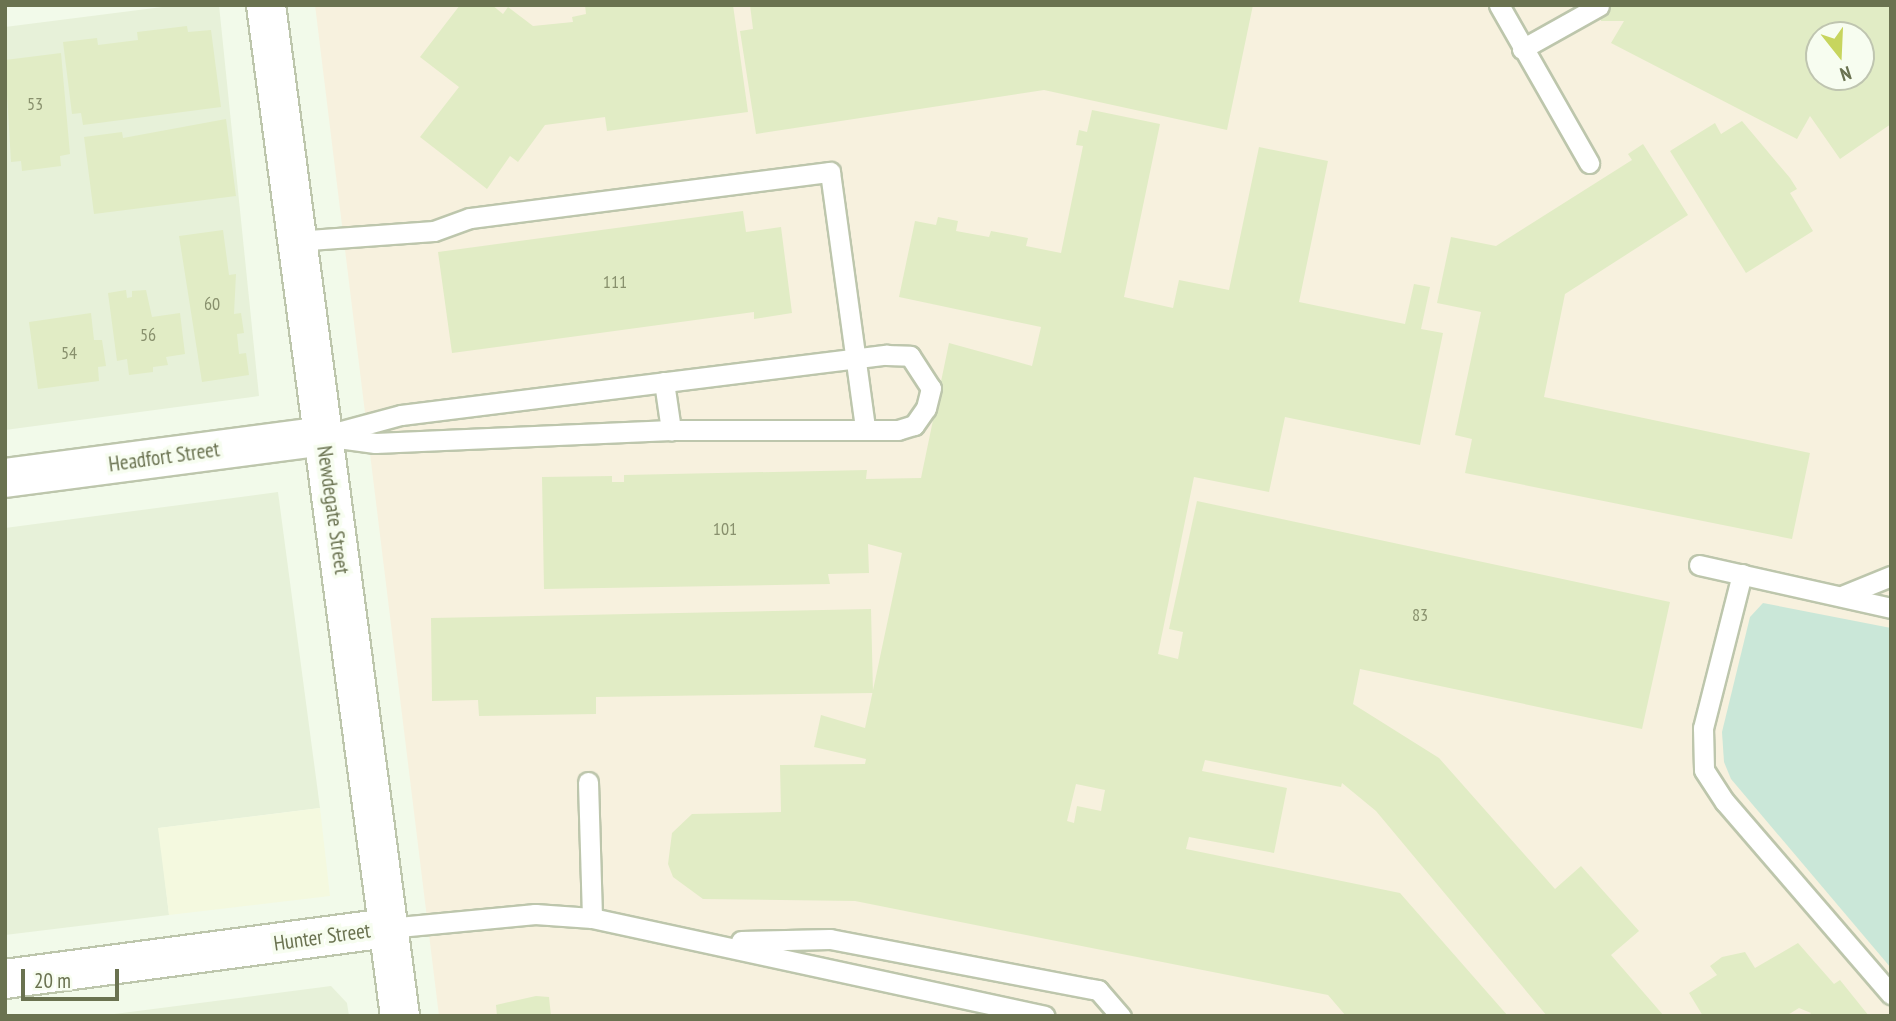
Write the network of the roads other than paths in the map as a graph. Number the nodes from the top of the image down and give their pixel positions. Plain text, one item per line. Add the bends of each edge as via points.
1 (266, 5) edge
2 (1499, 5) edge
3 (1599, 6) edge
4 (1522, 49) junction
5 (1590, 163) dead end
6 (295, 241) junction
7 (858, 358) junction
8 (664, 382) junction
9 (865, 428) junction
10 (671, 430) junction
11 (323, 436) junction
12 (5, 478) edge
13 (1699, 565) dead end
14 (1742, 574) junction
15 (1891, 576) edge
16 (1843, 596) junction
17 (1891, 608) edge
18 (588, 782) dead end
19 (592, 918) junction
20 (388, 928) junction
21 (712, 941) junction
22 (5, 979) edge
23 (1891, 994) edge
24 (400, 1016) edge
25 (1044, 1016) edge
26 (1121, 1016) edge

1 - 6 street, Newdegate Street
2 - 4 lane
3 - 4 lane
4 - 5 lane
6 - 7 lane via 434,231 470,218 830,172
6 - 11 street, Newdegate Street
7 - 8 lane
7 - 9 lane
7 - 9 lane via 910,356 931,388 926,408 914,425 898,430
8 - 10 lane
8 - 11 lane via 401,415
9 - 10 lane
10 - 11 lane via 375,443
11 - 12 street, Headfort Street
11 - 20 street, Newdegate Street
13 - 14 lane
14 - 16 lane
14 - 23 lane via 1703,728 1704,770 1724,802
15 - 16 lane
16 - 17 lane
18 - 19 lane
19 - 20 lane via 534,914
19 - 21 lane
20 - 22 street, Hunter Street
20 - 24 street, Newdegate Street
21 - 25 lane via 801,965
21 - 26 lane via 830,939 1098,990

